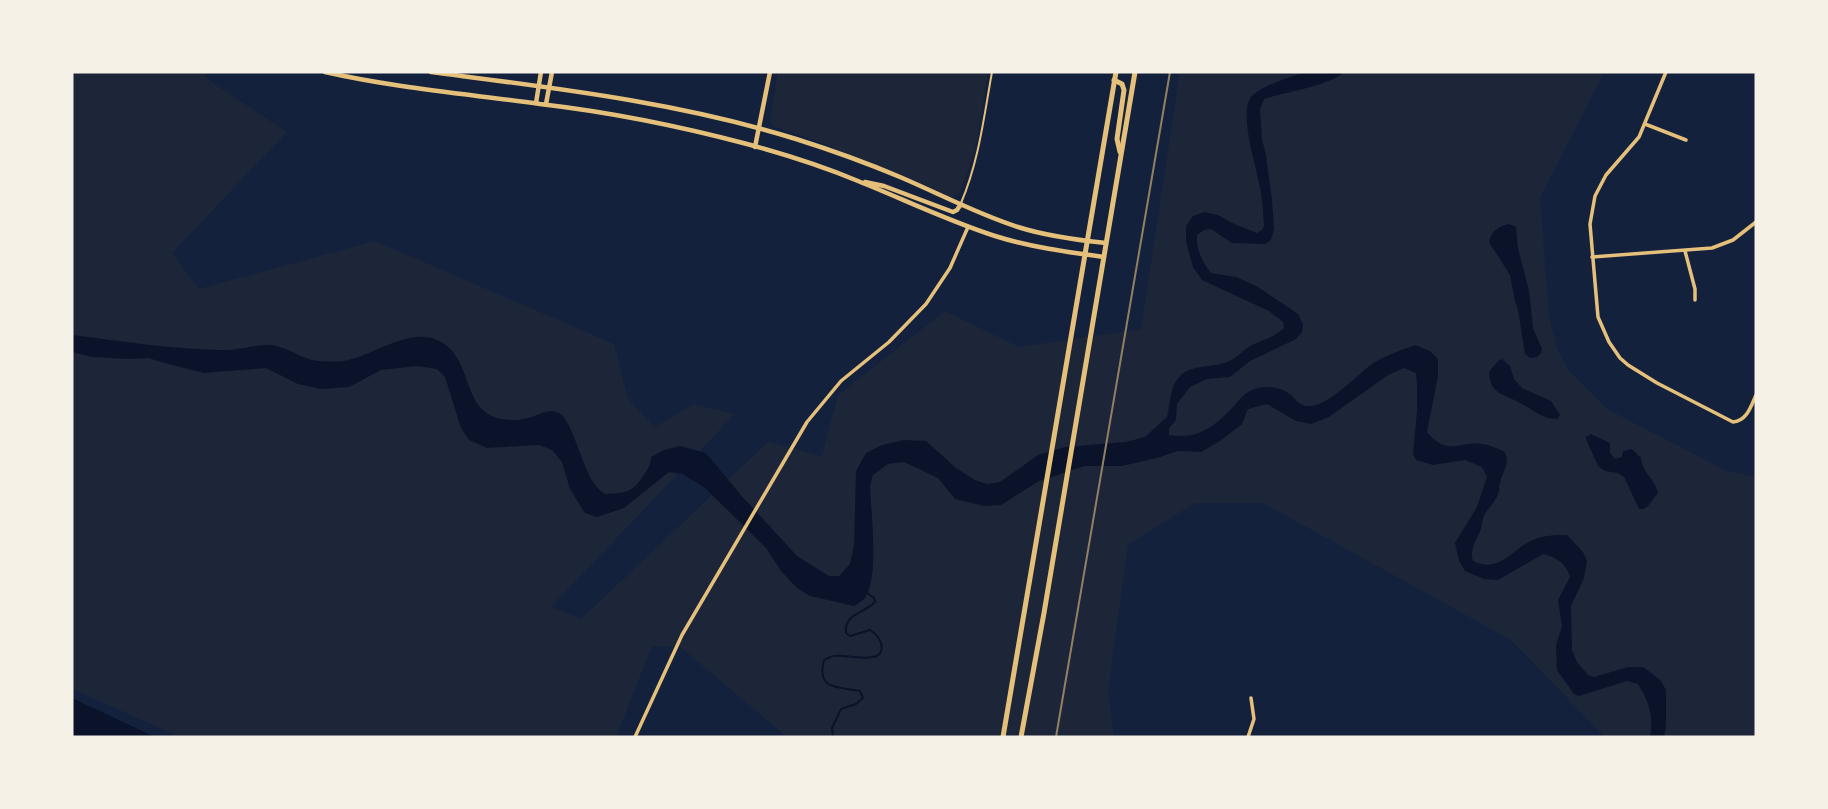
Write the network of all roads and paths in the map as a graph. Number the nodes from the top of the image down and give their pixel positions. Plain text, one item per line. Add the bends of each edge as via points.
1 (325, 72) edge
2 (431, 72) edge
3 (541, 72) edge
4 (552, 72) edge
5 (770, 72) edge
6 (992, 72) edge
7 (1116, 72) edge
8 (1135, 72) edge
9 (1666, 72) edge
10 (1114, 80) junction
11 (539, 86) junction
12 (549, 88) junction
13 (536, 103) junction
14 (546, 104) junction
15 (1645, 124) junction
16 (760, 129) junction
17 (1686, 140) dead end
18 (755, 147) junction
19 (1121, 156) junction
20 (854, 179) junction
21 (961, 204) junction
22 (1756, 222) edge
23 (968, 227) junction
24 (1087, 241) junction
25 (1106, 243) junction
26 (1685, 251) junction
27 (1084, 254) junction
28 (1104, 257) junction
29 (1592, 257) junction
30 (1695, 300) dead end
31 (1756, 395) edge
32 (1251, 698) dead end
33 (635, 737) edge
34 (1003, 737) edge
35 (1021, 737) edge
36 (1248, 737) edge

1 - 13 main road via 419,90
2 - 11 main road
3 - 11 main road
4 - 12 main road
5 - 16 main road
6 - 21 lane via 977,158
7 - 10 main road
8 - 19 main road
9 - 15 street
10 - 19 main road via 1124,90 1117,139
10 - 24 main road
11 - 12 main road
11 - 13 main road
12 - 14 main road
12 - 16 main road via 657,105
13 - 14 main road
14 - 18 main road via 664,124
15 - 17 street
15 - 29 street via 1595,196 1590,224
16 - 18 main road
16 - 21 main road via 899,177
18 - 20 main road
19 - 25 main road
20 - 21 main road via 953,212
20 - 23 main road
21 - 24 main road via 1019,228
22 - 26 street via 1721,246
23 - 27 main road via 1024,244
23 - 33 street via 950,268 926,304 841,381 807,422 682,635
24 - 25 main road
24 - 27 main road
25 - 28 main road
26 - 29 street
26 - 30 street
27 - 28 main road
27 - 34 main road
28 - 35 main road
29 - 31 street via 1598,317 1620,358 1657,383 1734,422 1745,417
32 - 36 street via 1254,719

